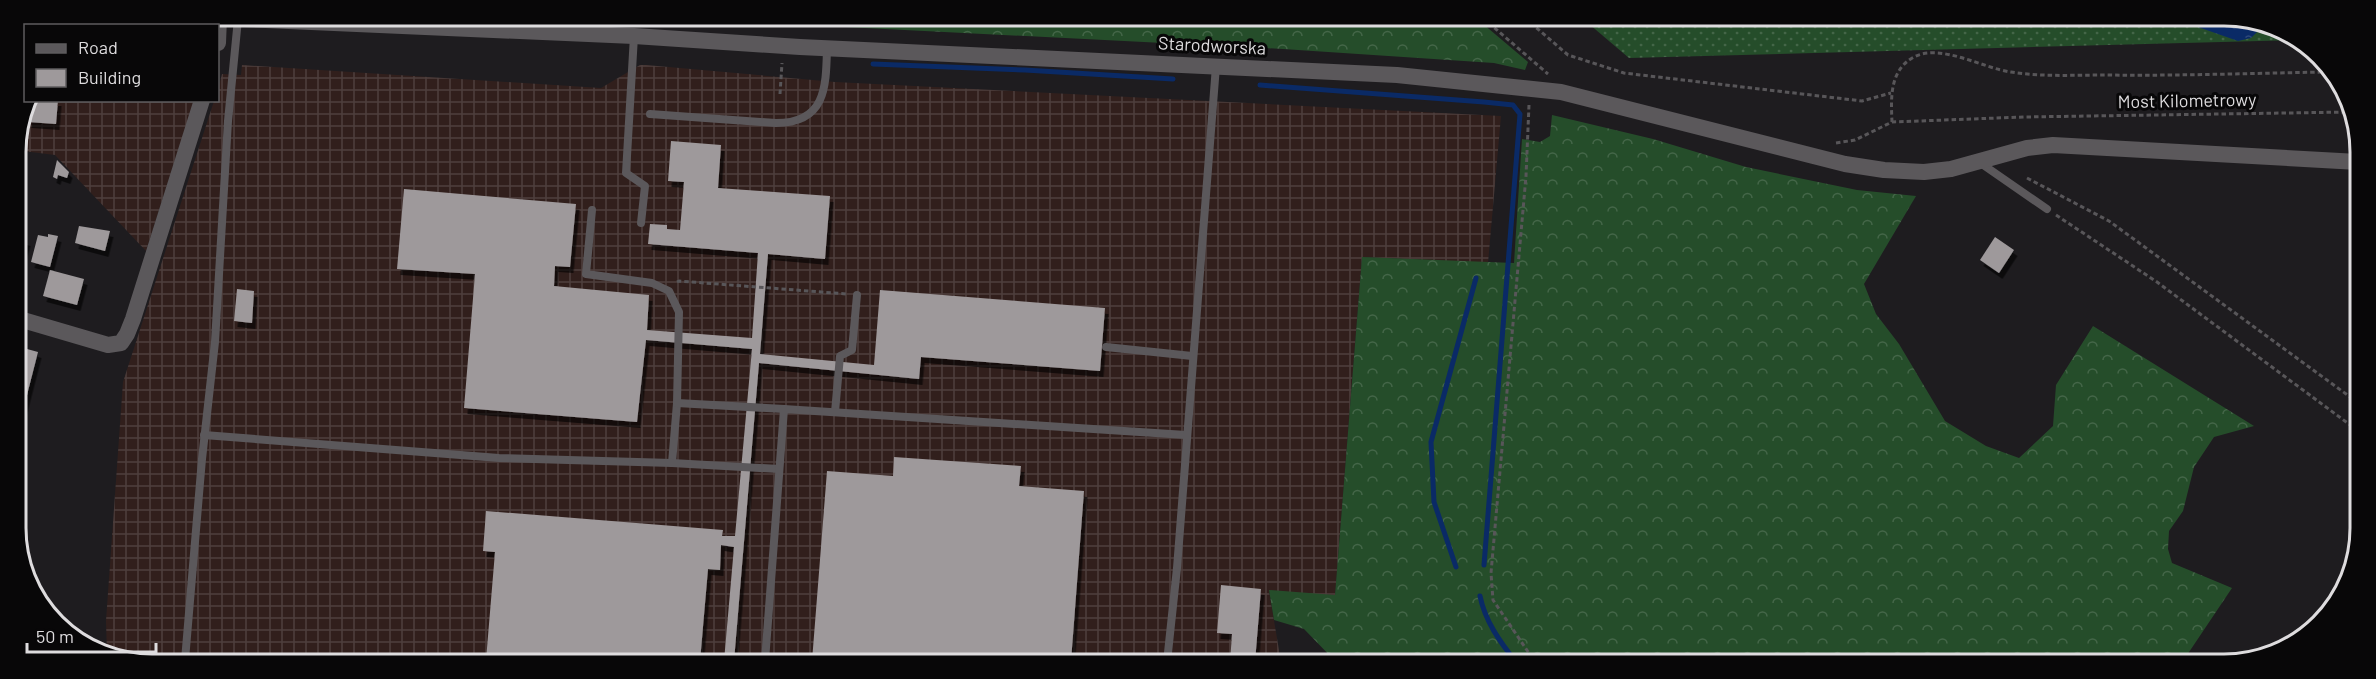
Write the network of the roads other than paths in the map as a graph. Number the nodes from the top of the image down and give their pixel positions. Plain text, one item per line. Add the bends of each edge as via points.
1 (237, 26) edge
2 (401, 26) edge
3 (634, 36) junction
4 (827, 48) junction
5 (1216, 66) junction
6 (201, 102) edge
7 (650, 114) dead end
8 (1980, 162) junction
9 (2350, 162) edge
10 (2047, 209) road end
11 (592, 210) dead end
12 (641, 223) dead end
13 (857, 294) road end
14 (26, 321) edge
15 (1106, 347) dead end
16 (1192, 356) junction
17 (677, 403) junction
18 (784, 409) junction
19 (835, 412) junction
20 (204, 435) junction
21 (1186, 435) junction
22 (672, 463) junction
23 (779, 469) junction
24 (186, 654) edge
25 (766, 654) edge
26 (1168, 654) edge

1 - 20 lane via 215,342
2 - 3 street, Starodworska
3 - 4 street, Starodworska
3 - 12 lane via 626,173 645,186
4 - 5 street, Starodworska
4 - 7 lane via 825,92 804,118 791,123
5 - 8 street, Starodworska via 1397,75 1561,92 1817,157 1884,170 1924,172
5 - 16 lane
6 - 14 street via 128,334 121,343 108,345
8 - 9 street, Starodworska via 2053,145
8 - 10 lane
11 - 17 lane via 586,274 652,283 669,291 679,312
13 - 19 lane via 852,350 840,356
15 - 16 lane
16 - 21 lane
17 - 18 lane
17 - 22 lane
18 - 19 lane
18 - 23 lane
19 - 21 lane
20 - 22 lane via 500,458
20 - 24 lane
21 - 26 lane
22 - 23 lane
23 - 25 lane

